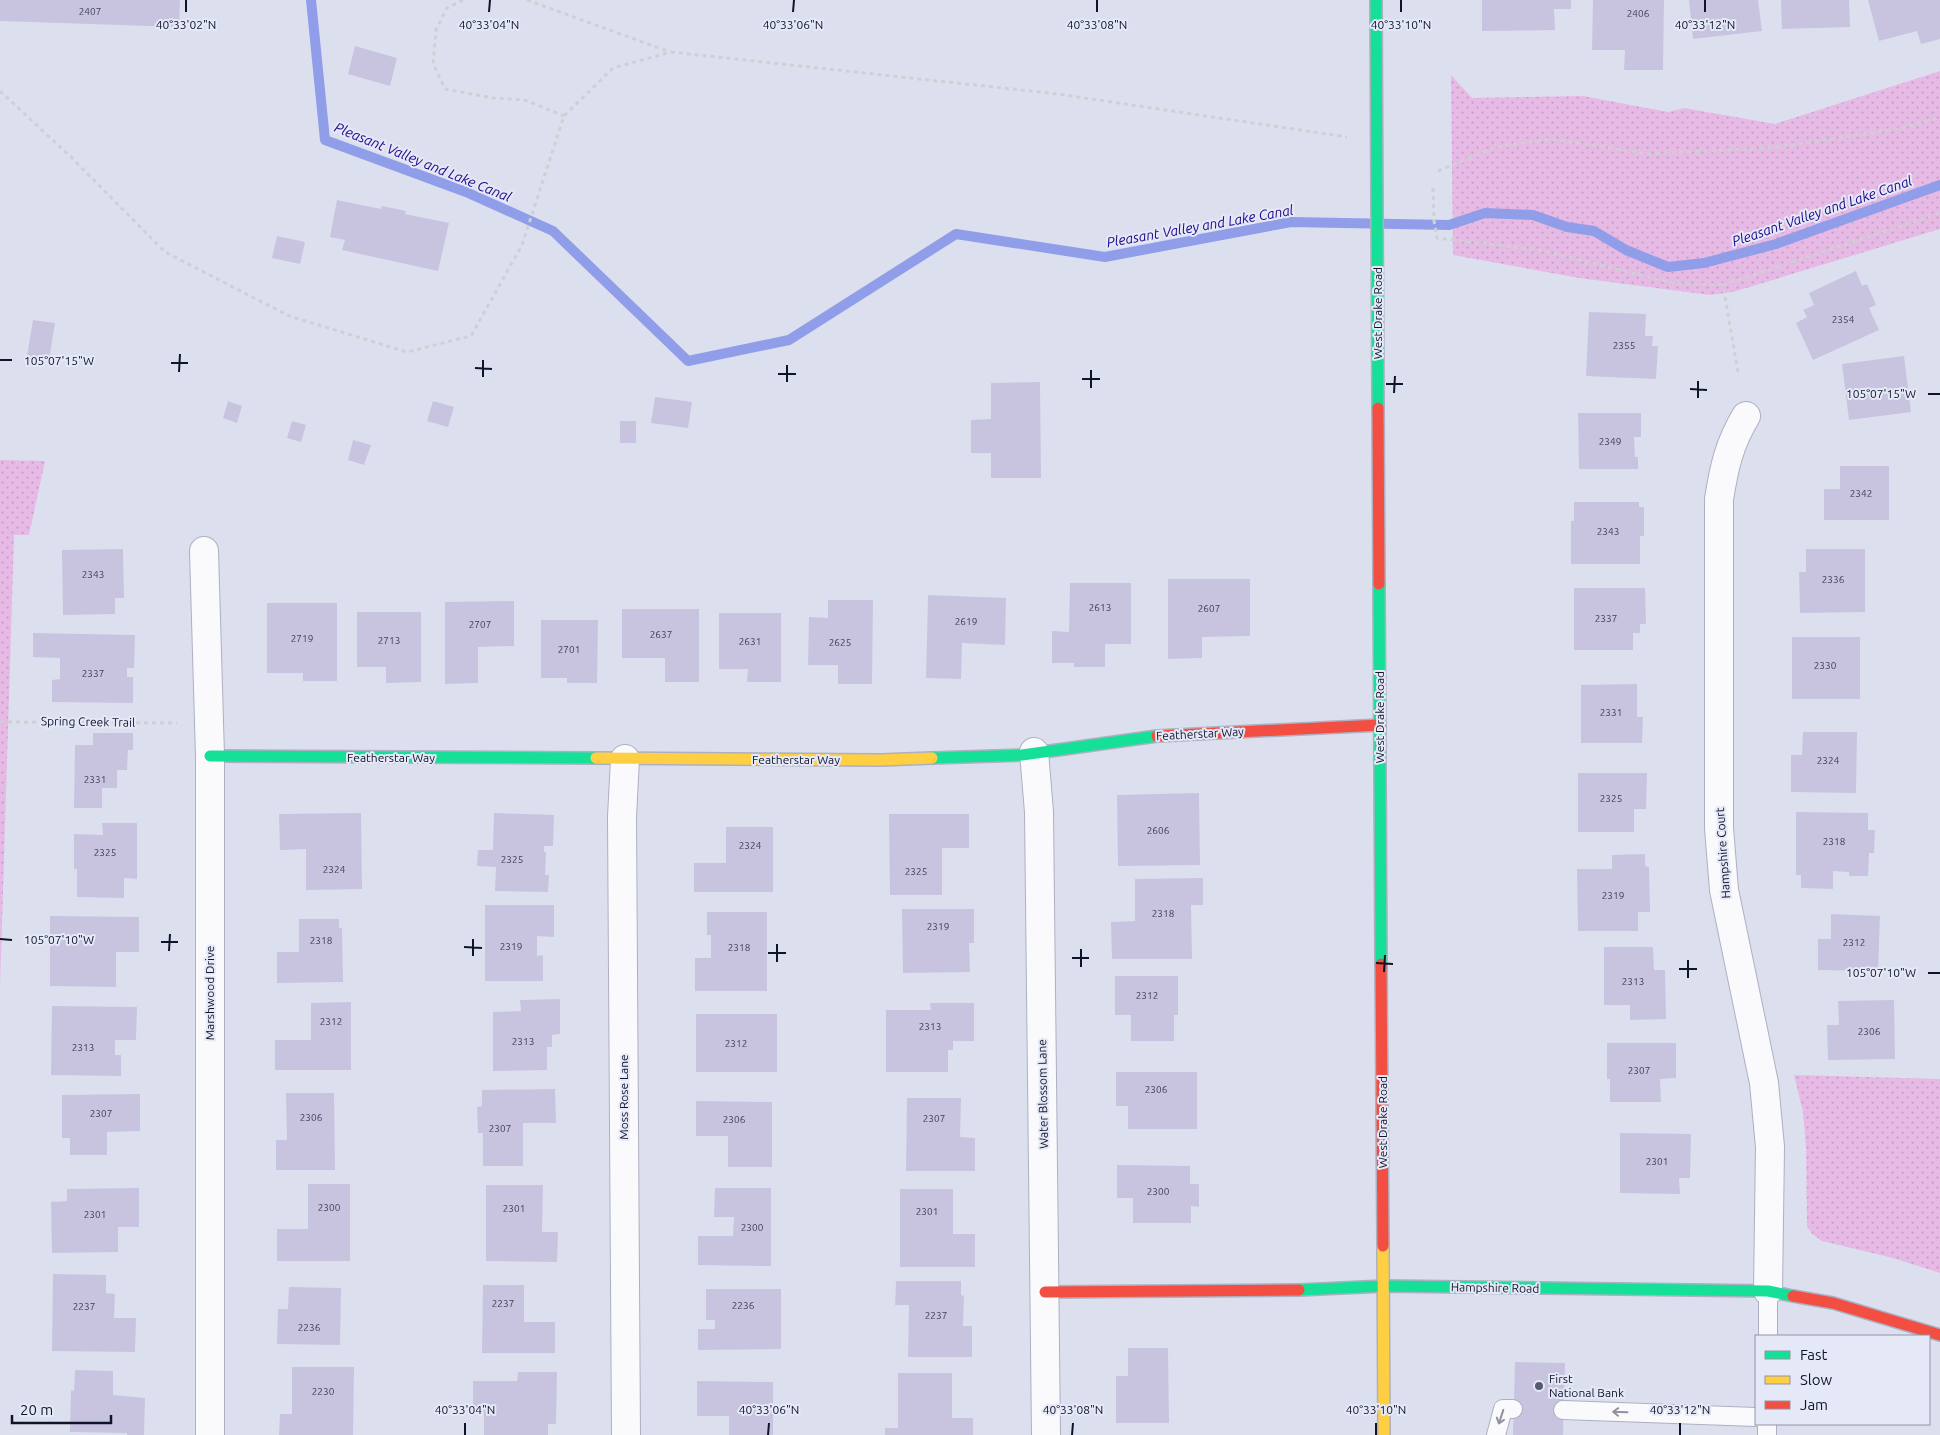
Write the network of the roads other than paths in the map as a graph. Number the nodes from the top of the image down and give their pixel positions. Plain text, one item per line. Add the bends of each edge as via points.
1 (1376, 0) edge
2 (1746, 416) dead end
3 (204, 551) dead end
4 (1380, 725) junction
5 (1034, 752) junction
6 (210, 756) junction
7 (625, 759) junction
8 (1384, 1286) junction
9 (1768, 1291) junction
10 (1045, 1292) junction
11 (1768, 1335) edge
12 (1940, 1335) edge
13 (1514, 1409) dead end
14 (1563, 1410) dead end
15 (1755, 1417) edge
16 (210, 1435) edge
17 (626, 1435) edge
18 (1046, 1435) edge
19 (1384, 1435) edge
20 (1496, 1435) edge

1 - 4 street, West Drake Road
2 - 9 street, Hampshire Court via 1724,464 1719,499 1719,828 1724,890 1764,1082 1770,1147
3 - 6 street, Marshwood Drive
4 - 5 street, Featherstar Way via 1156,736
4 - 8 street, West Drake Road
5 - 7 street, Featherstar Way via 881,760
5 - 10 street, Water Blossom Lane via 1039,812
6 - 7 street, Featherstar Way
6 - 16 street, Marshwood Drive
7 - 17 street, Moss Rose Lane via 622,827
8 - 9 street, Hampshire Road
8 - 10 street, Hampshire Road via 1278,1291
8 - 19 street, West Drake Road
9 - 11 lane
9 - 12 street, Hampshire Road via 1833,1303
10 - 18 street, Water Blossom Lane
13 -> 20 lane via 1503,1409
15 -> 14 lane

